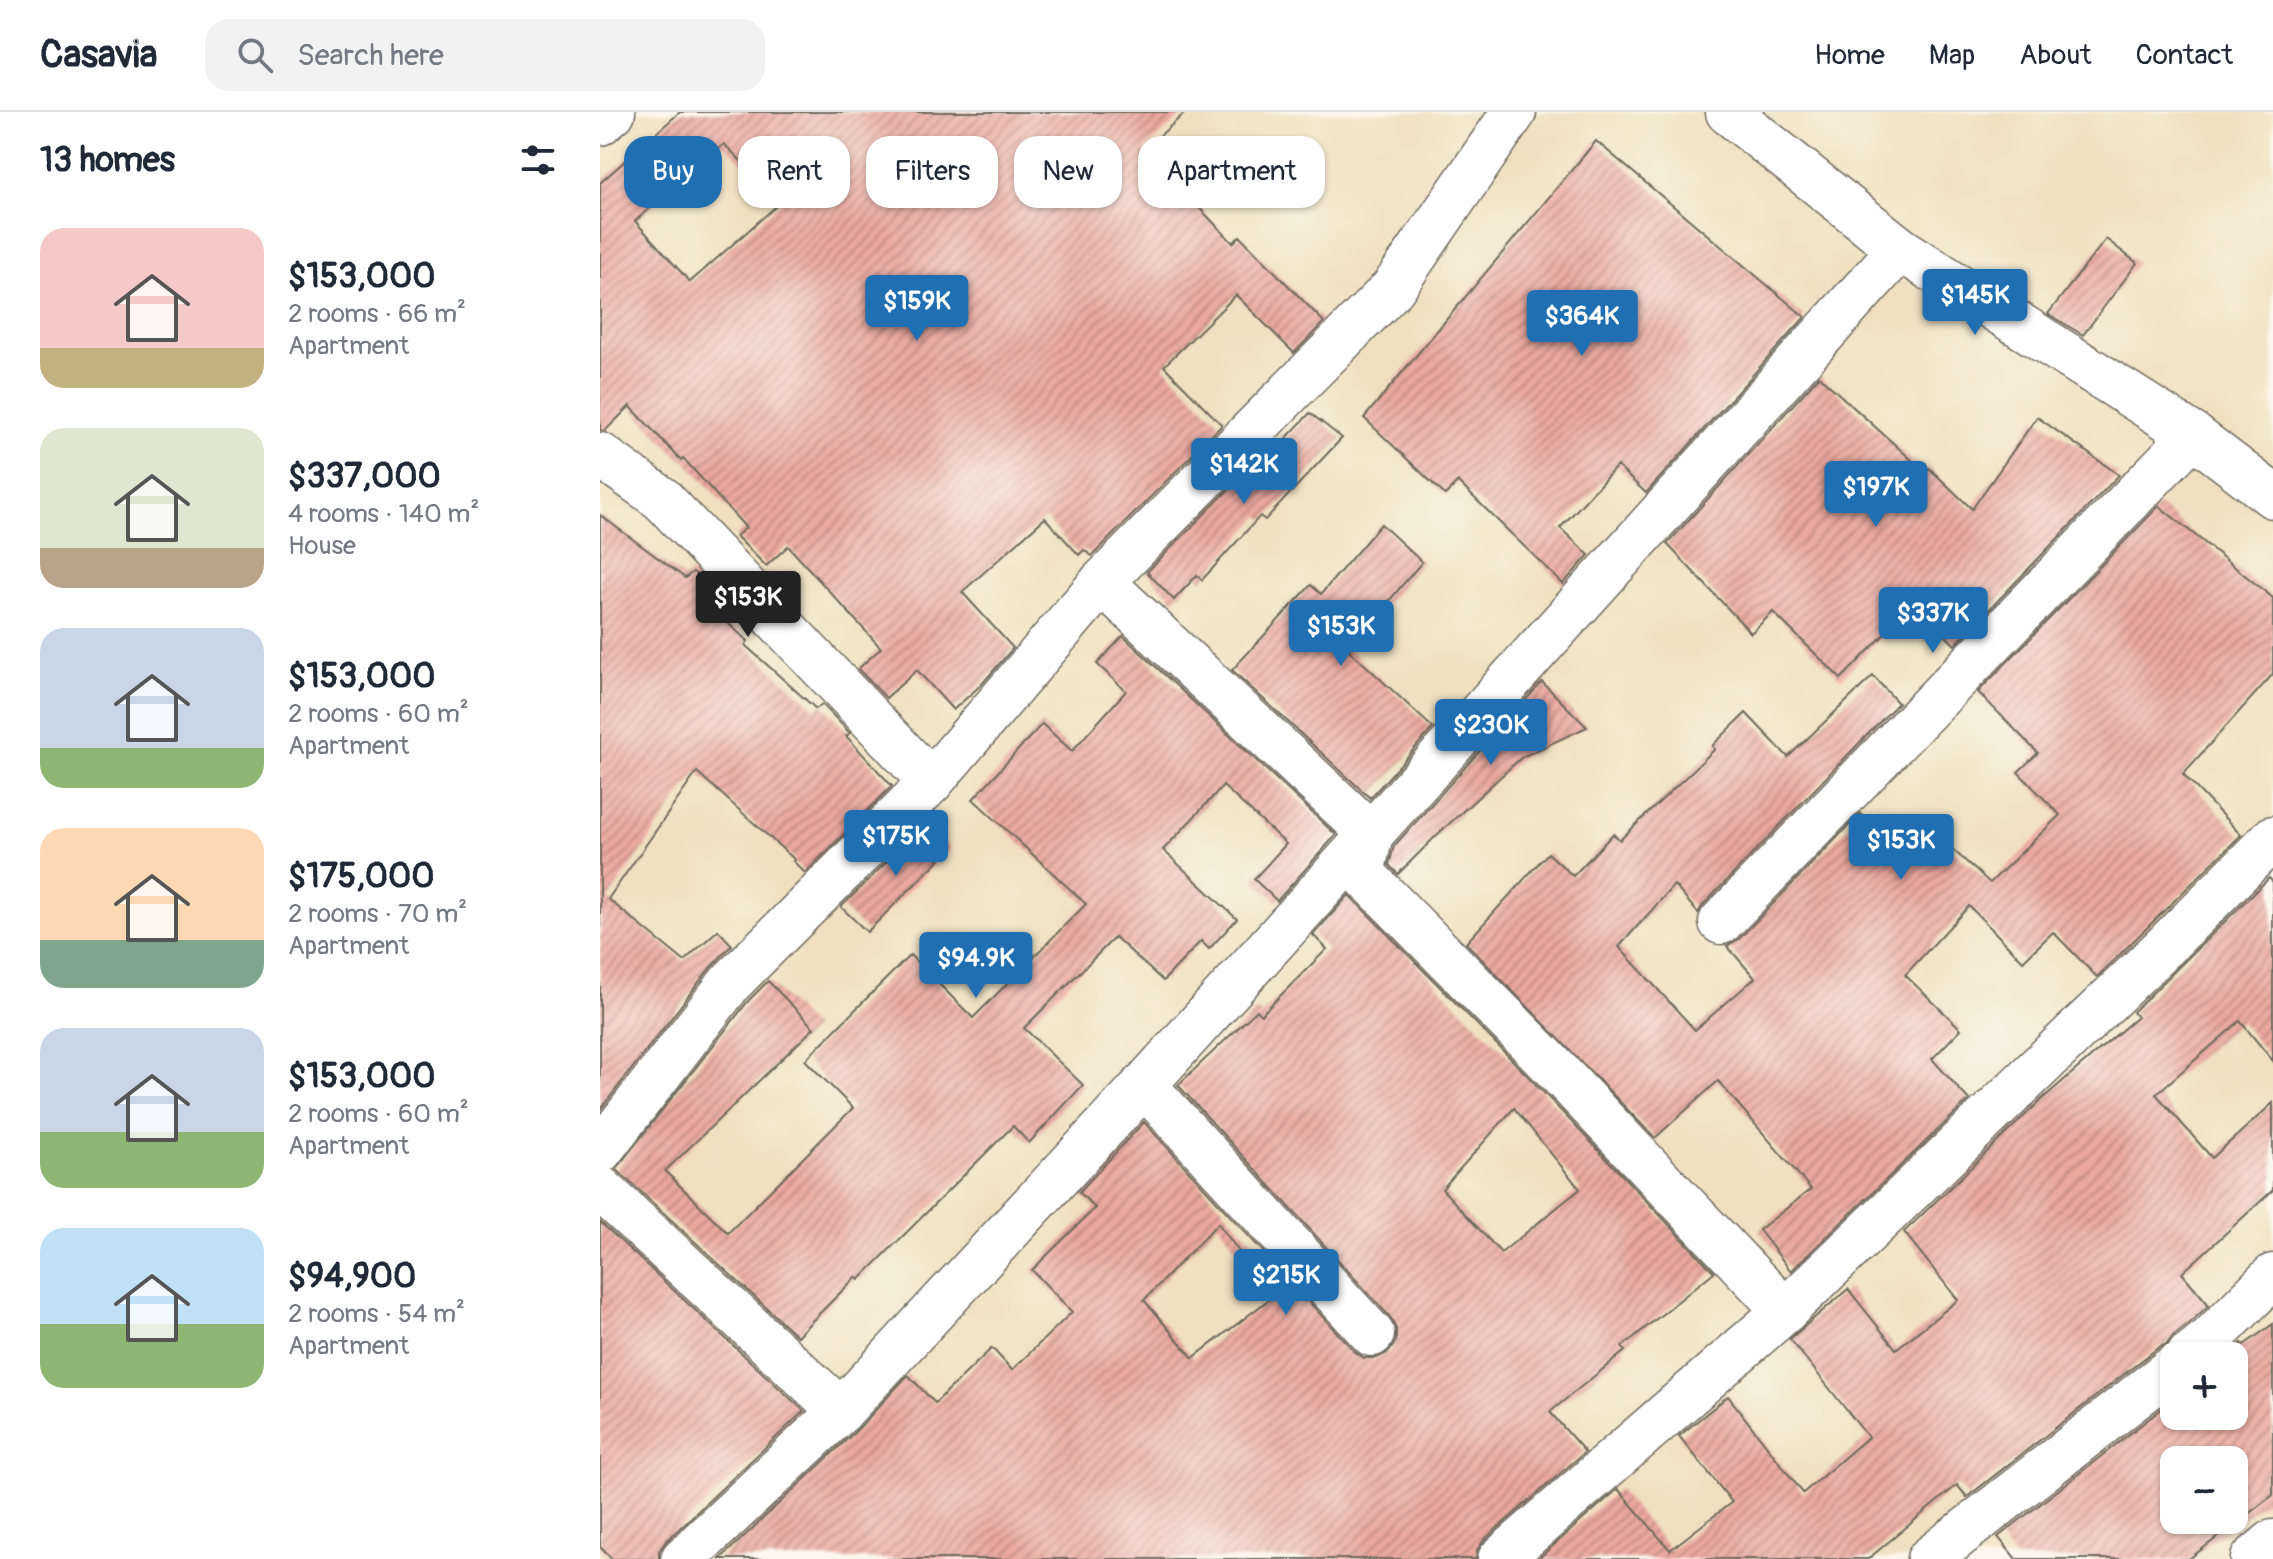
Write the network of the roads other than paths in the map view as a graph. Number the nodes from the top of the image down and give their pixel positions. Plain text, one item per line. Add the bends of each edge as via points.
1 (613, 112) edge
2 (1514, 112) edge
3 (1728, 112) edge
4 (600, 123) edge
5 (1900, 249) junction
6 (2193, 435) junction
7 (600, 455) edge
8 (2273, 496) edge
9 (1102, 582) junction
10 (931, 782) junction
11 (1371, 834) junction
12 (2273, 838) edge
13 (1721, 922) dead end
14 (1144, 1085) junction
15 (600, 1151) edge
16 (600, 1188) edge
17 (2273, 1276) edge
18 (1785, 1311) junction
19 (1372, 1334) dead end
20 (2206, 1342) edge
21 (2160, 1378) edge
22 (841, 1411) junction
23 (2273, 1542) edge
24 (683, 1559) edge
25 (1500, 1559) edge
26 (1929, 1559) edge
27 (2253, 1559) edge

1 - 4 street
2 - 9 street via 1393,288
3 - 5 street
5 - 6 street
5 - 11 street
6 - 8 street
6 - 13 street
7 - 10 street via 662,499
9 - 10 street
9 - 11 street
10 - 15 street via 730,983
11 - 14 street
11 - 18 street via 1362,873
12 - 18 street
14 - 19 street
14 - 22 street
16 - 22 street
17 - 20 street
18 - 25 street
21 - 26 street
22 - 24 street
23 - 27 street

